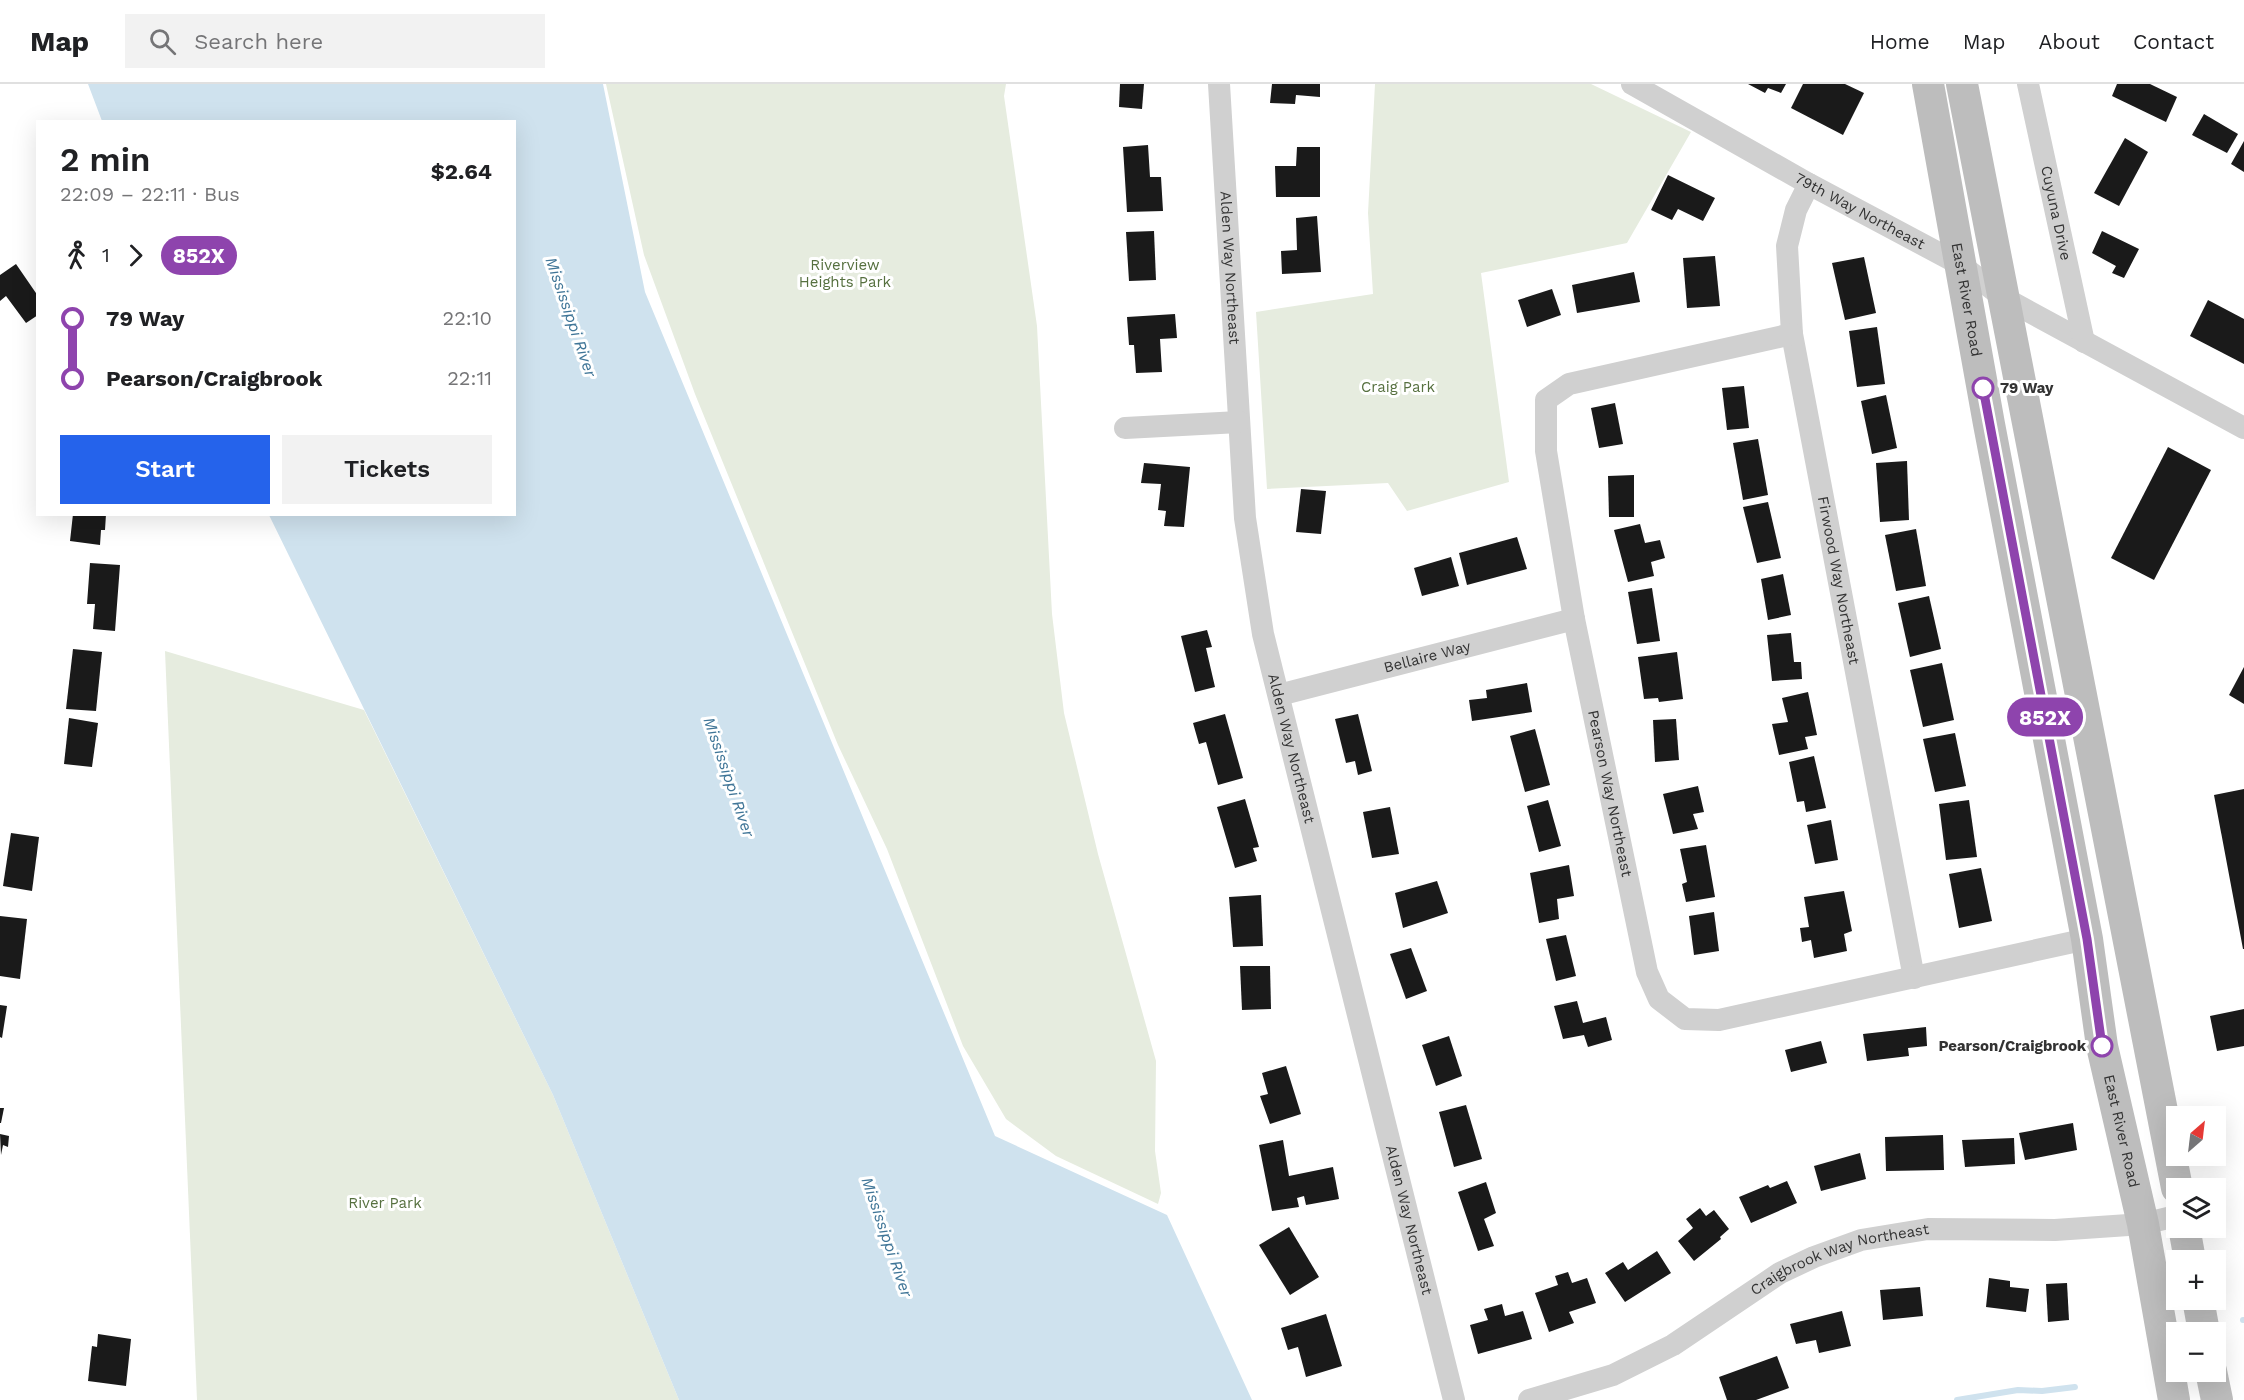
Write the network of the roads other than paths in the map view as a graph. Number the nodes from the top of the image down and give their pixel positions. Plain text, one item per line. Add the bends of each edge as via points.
1 (1219, 84) edge
2 (1632, 84) edge
3 (1928, 84) edge
4 (1962, 84) edge
5 (2028, 84) edge
6 (1809, 184) junction
7 (1961, 265) junction
8 (2004, 298) junction
9 (1792, 334) junction
10 (2084, 342) junction
11 (1239, 422) junction
12 (1125, 428) dead end
13 (2244, 428) edge
14 (1574, 619) junction
15 (1279, 695) junction
16 (2087, 939) junction
17 (1914, 978) junction
18 (2175, 1178) edge
19 (2166, 1218) edge
20 (2143, 1224) junction
21 (2213, 1382) edge
22 (1454, 1400) edge
23 (1530, 1400) edge
24 (2174, 1400) edge
25 (2217, 1400) edge

1 - 11 street, Alden Way Northeast
2 - 6 street, 79th Way Northeast
3 - 7 main road, East River Road
4 - 8 main road
5 - 10 street, Cuyuna Drive
6 - 7 street, 79th Way Northeast
6 - 9 street, Firwood Way Northeast via 1796,210 1787,246
7 - 8 street, 79th Way Northeast
7 - 16 main road, East River Road
8 - 10 street, 79th Way Northeast
8 - 18 main road
9 - 14 street, Pearson Way Northeast via 1569,384 1546,400 1546,451
9 - 17 street, Firwood Way Northeast
10 - 13 street, 79th Way Northeast
11 - 12 street
11 - 15 street, Alden Way Northeast via 1245,518 1263,634
14 - 15 street, Bellaire Way
14 - 17 street, Pearson Way Northeast via 1647,972 1659,999 1685,1019 1719,1020
15 - 22 street, Alden Way Northeast
16 - 17 street, Pearson Way Northeast
16 - 20 main road, East River Road via 2102,1046
19 - 20 street, Craigbrook Way Northeast
20 - 23 street, Craigbrook Way Northeast via 2055,1230 1928,1229 1861,1240 1780,1274 1673,1345 1613,1375
20 - 24 main road, East River Road
21 - 25 main road

